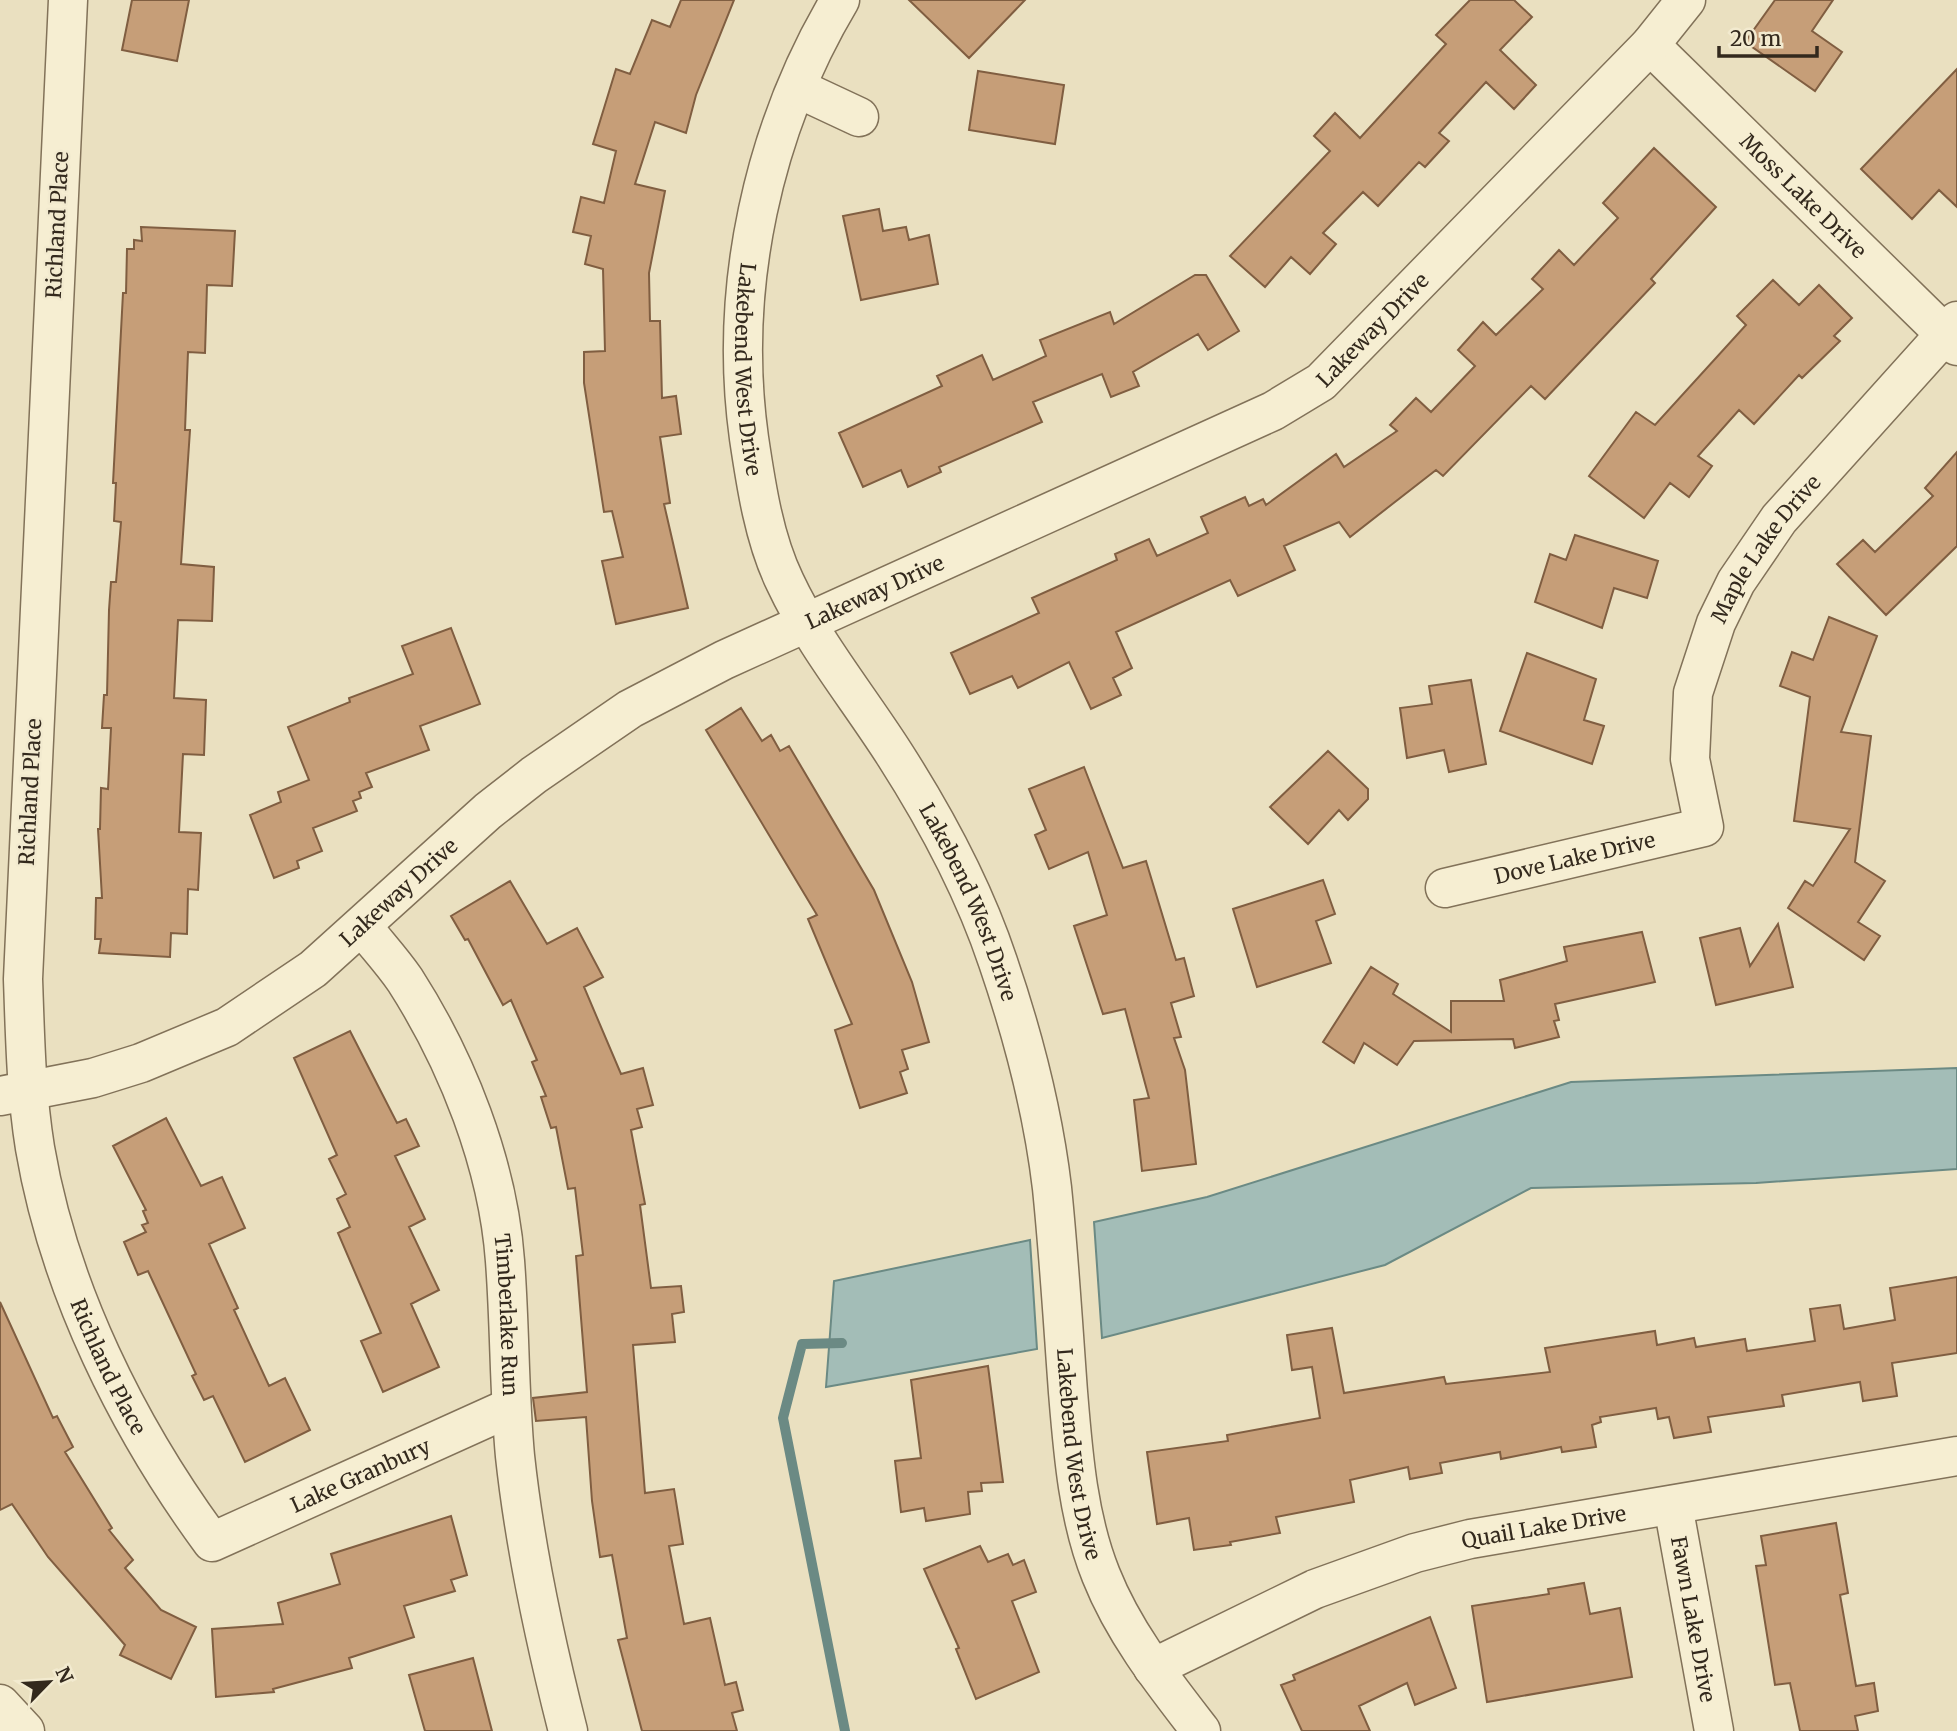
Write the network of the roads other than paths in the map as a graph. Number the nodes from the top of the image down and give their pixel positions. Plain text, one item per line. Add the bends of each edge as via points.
1 (68, 0) edge
2 (840, 0) edge
3 (1686, 0) edge
4 (1650, 45) junction
5 (797, 88) junction
6 (859, 117) dead end
7 (1953, 334) edge
8 (807, 624) junction
9 (1703, 827) joint
10 (1445, 888) dead end
11 (362, 926) junction
12 (14, 1095) edge
13 (511, 1407) junction
14 (1957, 1456) edge
15 (1673, 1505) junction
16 (212, 1542) joint
17 (1153, 1668) junction
18 (0, 1704) edge
19 (25, 1731) edge
20 (568, 1731) edge
21 (1201, 1731) edge
22 (1714, 1731) edge

1 - 12 street, Richland Place
2 - 5 street, Lakebend West Drive via 818,37
3 - 4 street, Lakeway Drive
4 - 7 street, Moss Lake Drive
4 - 8 street, Lakeway Drive via 1321,382 1273,411
5 - 6 street
5 - 8 street, Lakebend West Drive via 758,199 747,277 744,355 749,434 762,511 782,577
7 - 9 street, Maple Lake Drive via 1779,519 1736,582 1716,623 1693,693 1690,759
8 - 11 street, Lakeway Drive via 724,660 630,709 590,736 488,811
8 - 17 street, Lakebend West Drive via 897,757 945,841 997,959 1031,1073 1051,1185 1082,1511 1099,1572 1123,1622
9 - 10 street, Dove Lake Drive
11 - 12 street, Lakeway Drive via 313,969 226,1027 141,1063
11 - 13 street, Timberlake Run via 410,990 447,1057 480,1141 498,1207 505,1260
12 - 16 street, Richland Place via 35,1150 70,1279 105,1361 152,1454
13 - 16 street, Lake Granbury
13 - 20 street, Timberlake Run via 525,1529 547,1651
14 - 15 street, Quail Lake Drive
15 - 17 street, Quail Lake Drive via 1470,1539 1415,1553 1315,1589
15 - 22 street, Fawn Lake Drive
17 - 21 street, Lakebend West Drive
18 - 19 street

